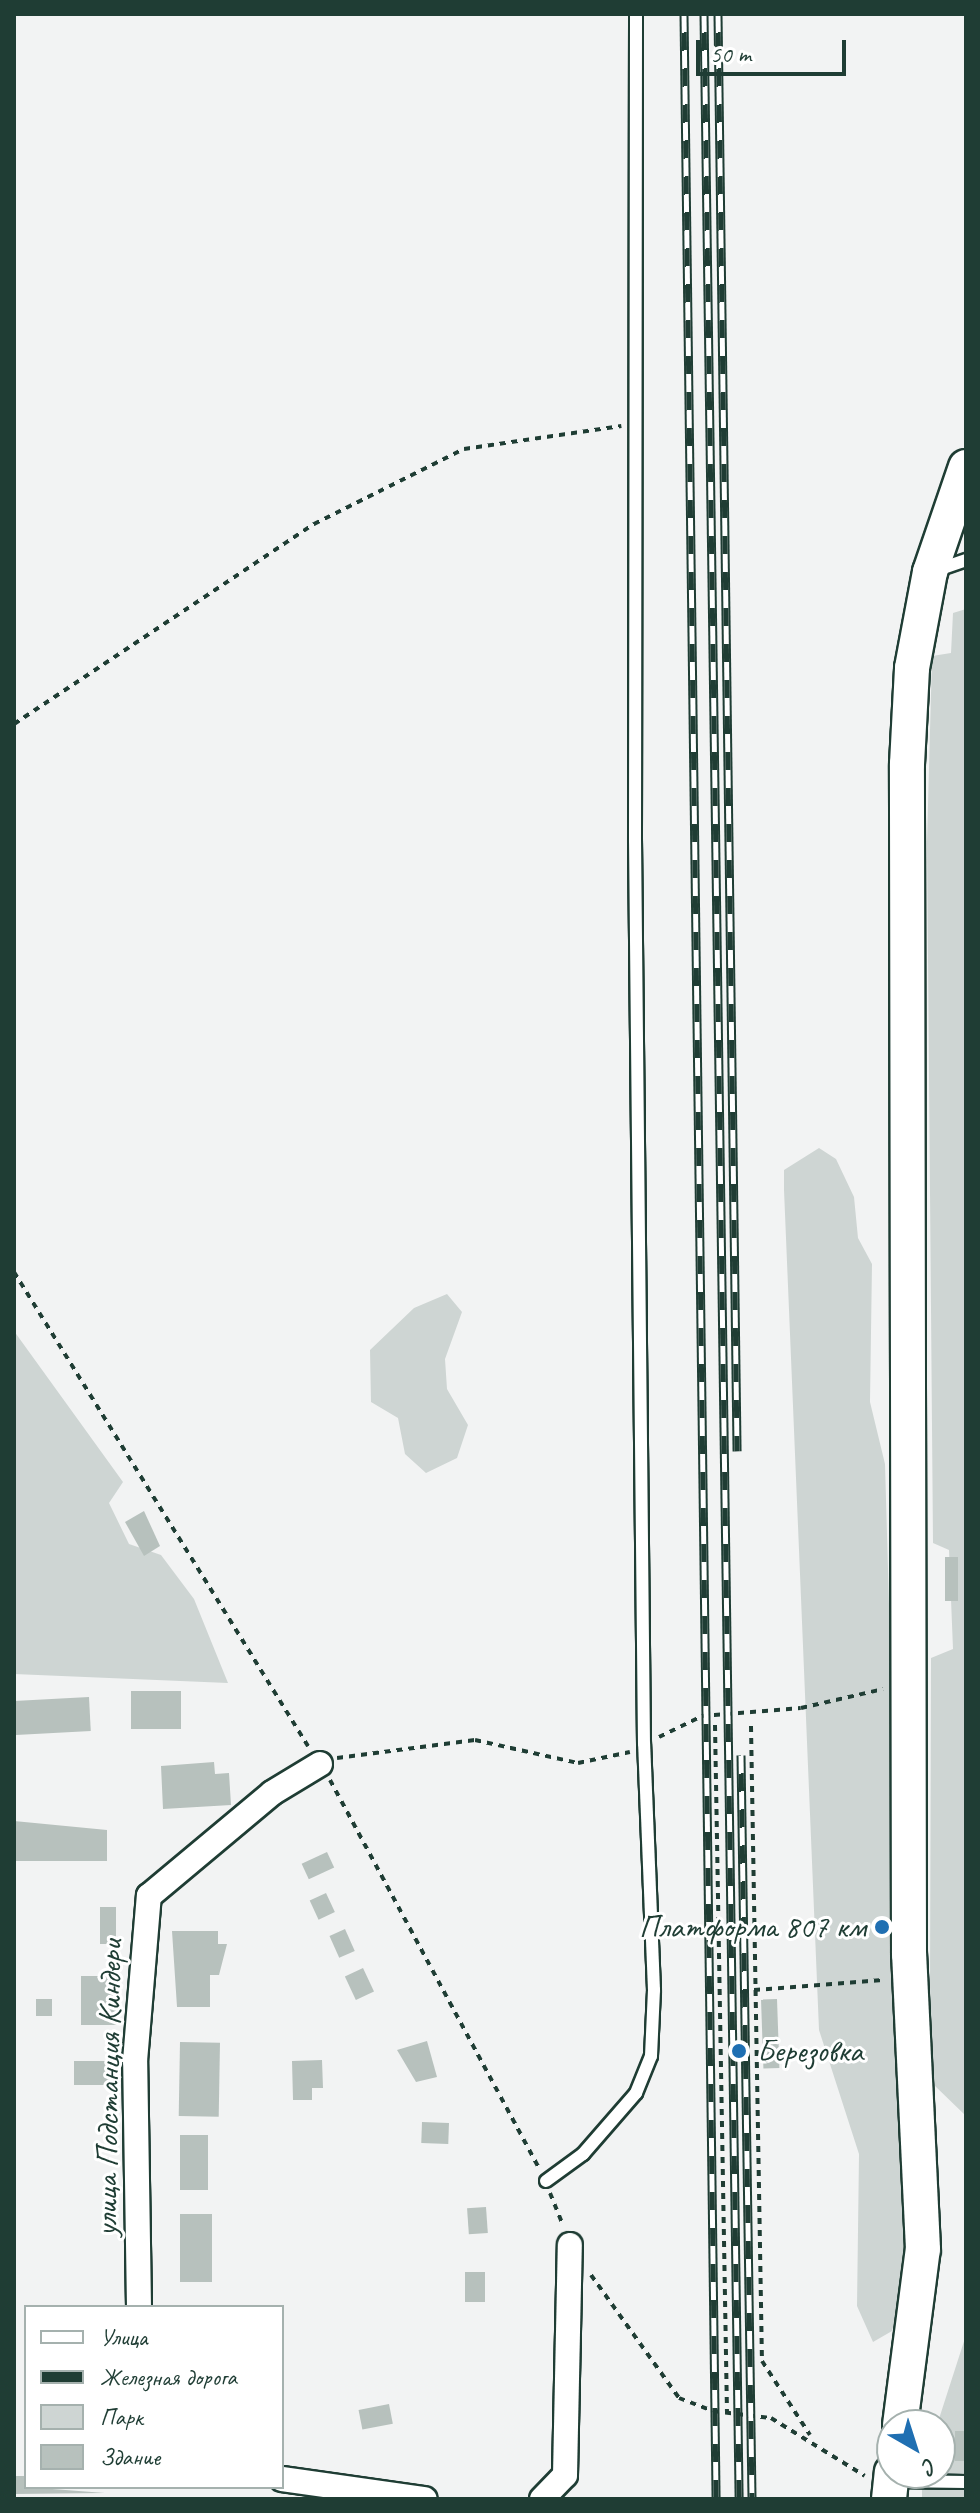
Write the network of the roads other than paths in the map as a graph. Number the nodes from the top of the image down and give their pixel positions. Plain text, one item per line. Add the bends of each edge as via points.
1 (636, 14) edge
2 (966, 467) edge
3 (966, 560) edge
4 (930, 572) junction
5 (320, 1764) road end
6 (546, 2181) road end
7 (570, 2245) road end
8 (139, 2305) edge
9 (903, 2409) edge
10 (284, 2479) edge
11 (425, 2499) edge
12 (542, 2499) edge

1 - 6 lane via 644,1744 651,2056 612,2125
2 - 4 street
3 - 4 lane
4 - 9 street via 912,668 907,764 910,1977 922,2294
5 - 8 street, улица Подстанция Киндери via 272,1793 149,1896 135,2061
7 - 12 street via 565,2475
10 - 11 street

